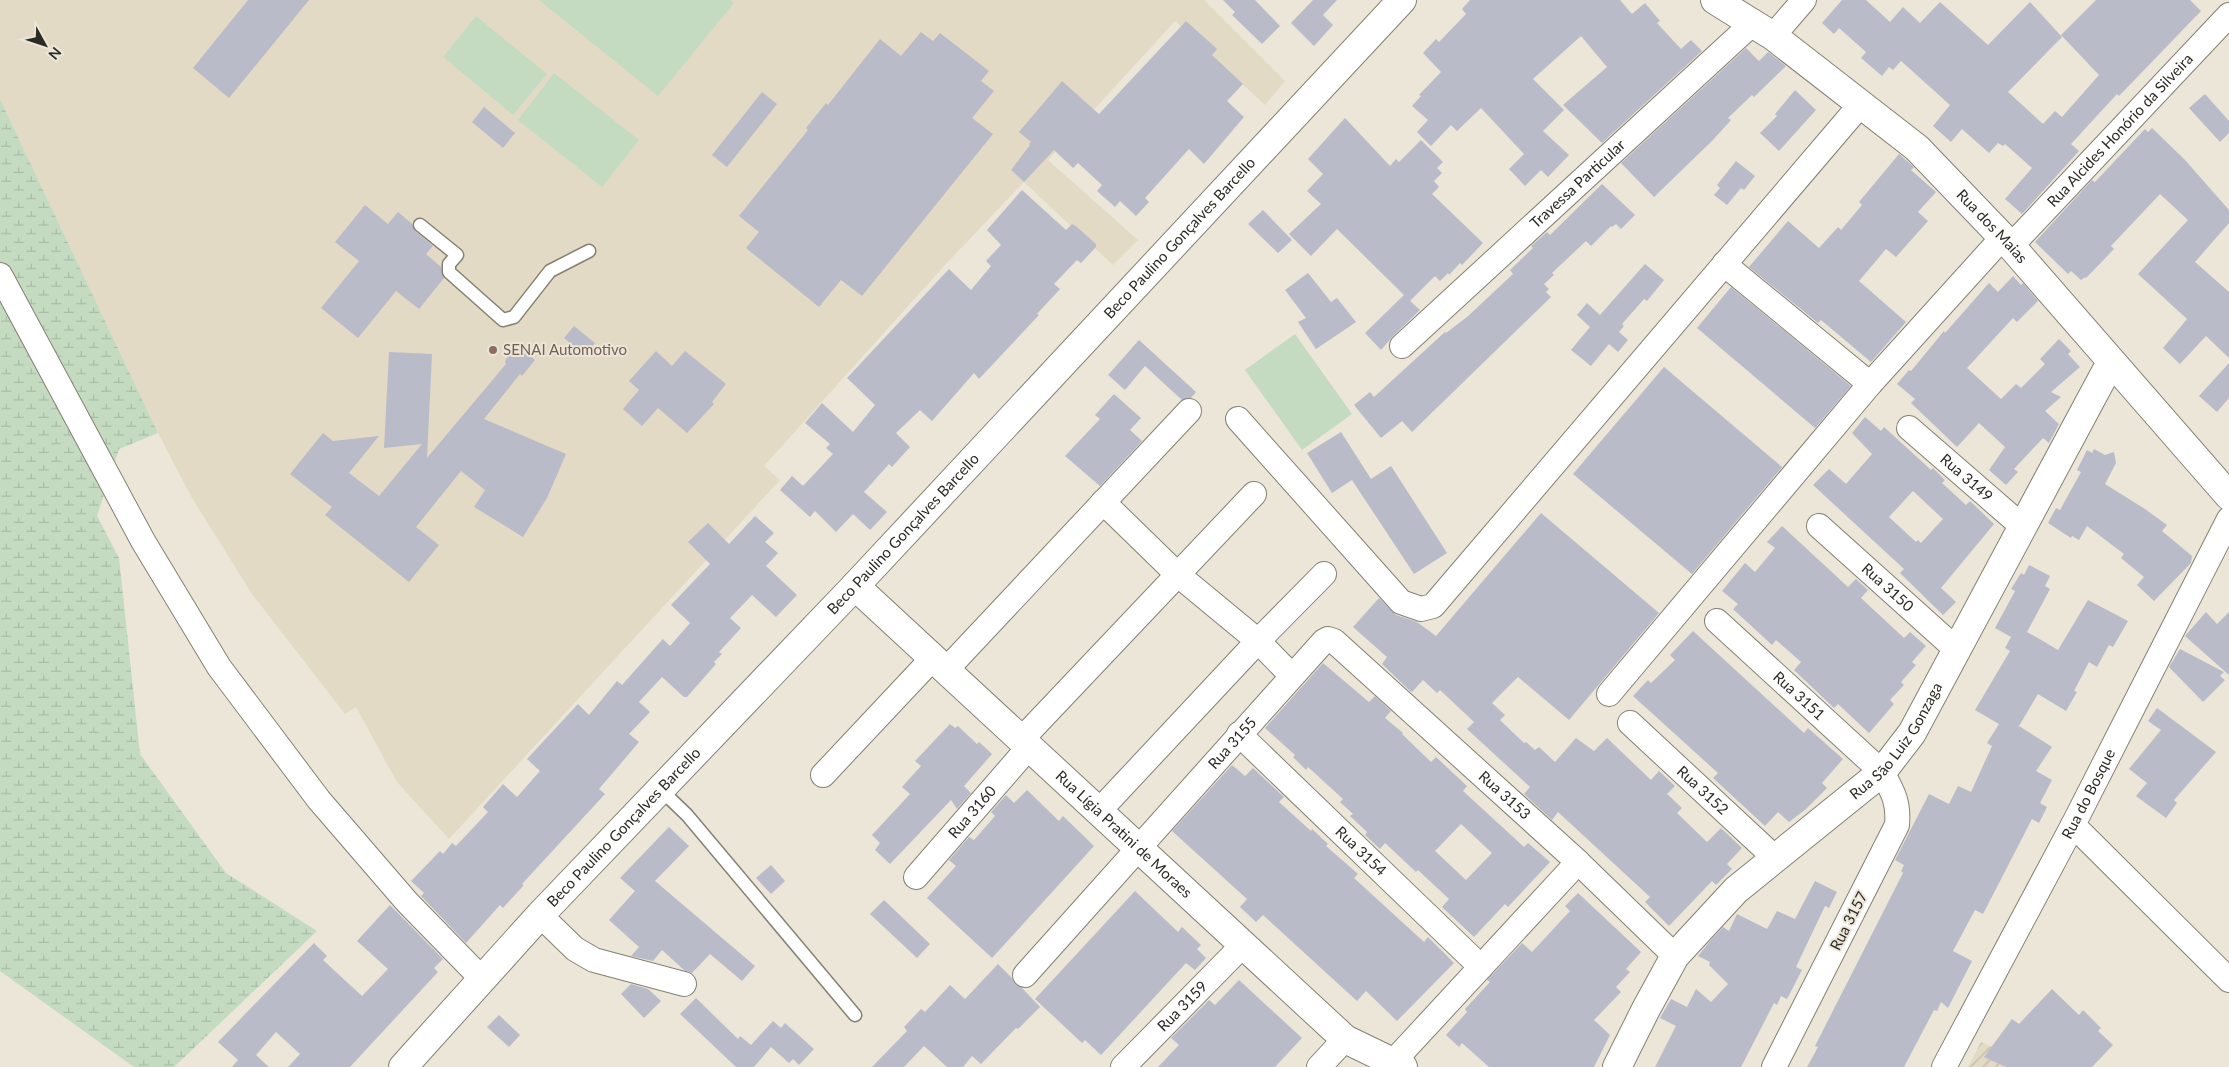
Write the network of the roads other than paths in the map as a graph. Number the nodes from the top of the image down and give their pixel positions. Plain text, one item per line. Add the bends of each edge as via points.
1 (1402, 0) edge
2 (1715, 0) edge
3 (1804, 0) edge
4 (2229, 16) edge
5 (1763, 29) junction
6 (1861, 104) junction
7 (420, 225) dead end
8 (2007, 242) junction
9 (589, 251) dead end
10 (1724, 264) junction
11 (0, 275) edge
12 (1402, 346) dead end
13 (2111, 362) junction
14 (1870, 384) junction
15 (1189, 411) dead end
16 (1238, 418) dead end
17 (1909, 428) dead end
18 (1254, 494) dead end
19 (2229, 496) edge
20 (1104, 502) junction
21 (2229, 519) edge
22 (1819, 526) dead end
23 (2023, 527) junction
24 (1178, 574) junction
25 (1324, 574) dead end
26 (855, 586) junction
27 (1716, 621) dead end
28 (1328, 639) joint
29 (1258, 642) junction
30 (1957, 650) junction
31 (939, 665) junction
32 (1292, 676) junction
33 (1609, 694) dead end
34 (1630, 723) dead end
35 (1240, 734) junction
36 (1025, 744) junction
37 (1882, 772) junction
38 (823, 775) dead end
39 (661, 790) junction
40 (1098, 812) junction
41 (2072, 825) junction
42 (1137, 848) junction
43 (1774, 857) junction
44 (1578, 862) junction
45 (916, 878) dead end
46 (540, 915) junction
47 (1243, 945) junction
48 (1675, 956) junction
49 (1481, 967) junction
50 (1025, 975) dead end
51 (482, 979) junction
52 (2229, 980) edge
53 (684, 984) dead end
54 (855, 1015) dead end
55 (1345, 1039) junction
56 (1398, 1064) edge
57 (403, 1067) edge
58 (1123, 1067) edge
59 (1319, 1067) edge
60 (1617, 1067) edge
61 (1774, 1067) edge
62 (1944, 1067) edge

1 - 26 street, Beco Paulino Gonçalves Barcello
2 - 5 street, Rua dos Maias
3 - 5 street, Travessa Particular
4 - 8 street, Rua Alcides Honório da Silveira
5 - 6 street, Rua dos Maias
5 - 12 street, Travessa Particular
6 - 8 street, Rua dos Maias via 1917,148
6 - 10 street
7 - 9 lane via 457,255 449,264 449,272 503,320 514,317 550,271
8 - 13 street, Rua dos Maias
8 - 14 street, Rua Alcides Honório da Silveira
10 - 14 street
10 - 16 street via 1433,606 1421,609 1401,602
11 - 51 street via 143,541 219,667 319,800 408,902
13 - 19 street, Rua dos Maias
13 - 23 street, Rua São Luiz Gonzaga
14 - 33 street, Rua Alcides Honório da Silveira
15 - 20 street
17 - 23 street, Rua 3149
18 - 24 street, Rua 3160
20 - 24 street
20 - 31 street
21 - 41 street, Rua do Bosque
22 - 30 street, Rua 3150
23 - 30 street, Rua São Luiz Gonzaga
24 - 29 street
24 - 36 street, Rua 3160
25 - 29 street
26 - 31 street, Rua Lígia Pratini de Moraes
26 - 39 street, Beco Paulino Gonçalves Barcello
27 - 37 street, Rua 3151
28 - 32 street, Rua 3155
28 - 44 street, Rua 3153
29 - 32 street
29 - 40 street
30 - 37 street, Rua São Luiz Gonzaga via 1912,733
31 - 36 street, Rua Lígia Pratini de Moraes
31 - 38 street
32 - 35 street, Rua 3155
34 - 43 street, Rua 3152
35 - 42 street, Rua 3155
35 - 49 street, Rua 3154
36 - 40 street, Rua Lígia Pratini de Moraes
36 - 45 street, Rua 3160
37 - 43 street, Rua São Luiz Gonzaga
37 - 61 street, Rua 3157 via 1898,807 1898,825
39 - 46 street, Beco Paulino Gonçalves Barcello
39 - 54 lane via 686,815
40 - 42 street, Rua Lígia Pratini de Moraes
41 - 52 street
41 - 62 street, Rua do Bosque
42 - 47 street, Rua Lígia Pratini de Moraes
42 - 50 street, Rua 3155
43 - 48 street, Rua São Luiz Gonzaga via 1736,890
44 - 48 street, Rua 3153
44 - 49 street
46 - 51 street, Beco Paulino Gonçalves Barcello
46 - 53 street via 574,949 594,960
47 - 55 street, Rua Lígia Pratini de Moraes
47 - 58 street, Rua 3159
48 - 60 street, Rua São Luiz Gonzaga
49 - 56 street
51 - 57 street, Beco Paulino Gonçalves Barcello
55 - 56 street, Rua Lígia Pratini de Moraes
55 - 59 street

